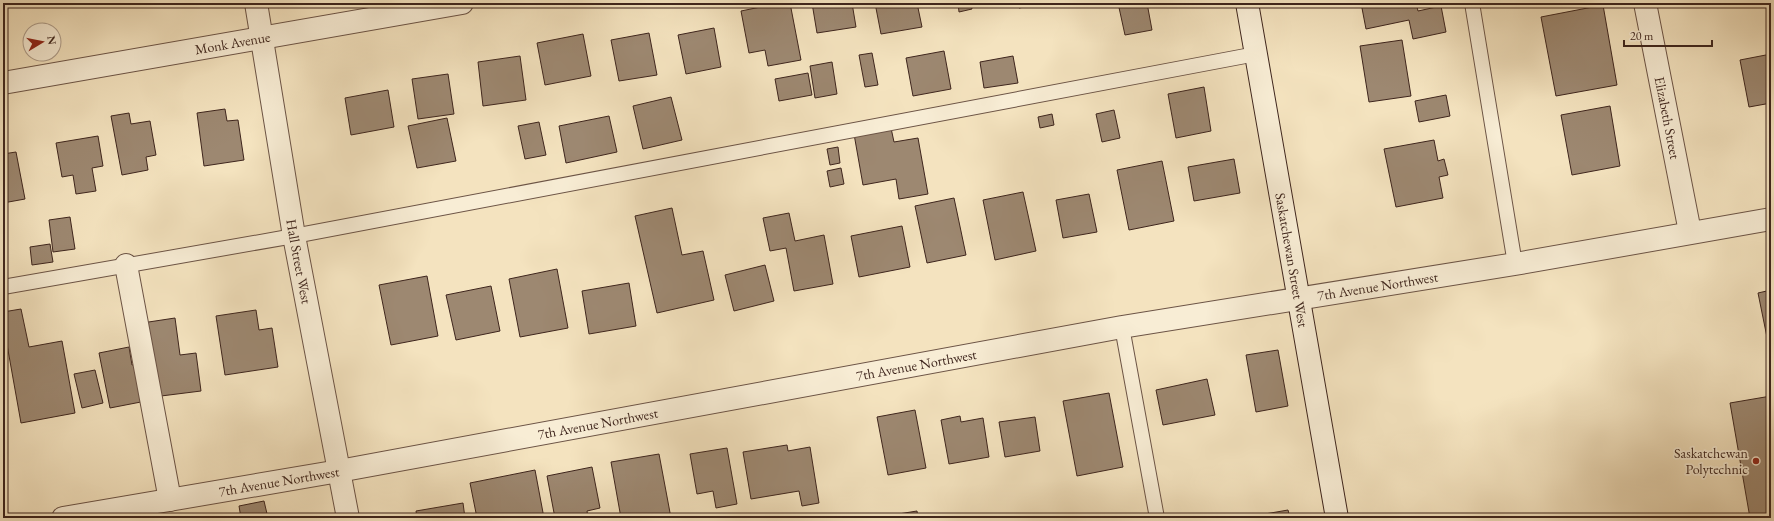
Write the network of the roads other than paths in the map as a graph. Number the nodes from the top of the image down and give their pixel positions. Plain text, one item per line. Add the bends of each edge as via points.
1 (256, 3) edge
2 (462, 3) edge
3 (1247, 3) edge
4 (1472, 3) edge
5 (1645, 3) edge
6 (263, 38) junction
7 (1256, 54) junction
8 (3, 83) edge
9 (1771, 219) edge
10 (1690, 232) junction
11 (294, 236) junction
12 (1515, 264) junction
13 (126, 265) junction
14 (3, 287) edge
15 (1300, 299) junction
16 (1122, 327) junction
17 (339, 471) junction
18 (170, 500) junction
19 (63, 518) edge
20 (348, 518) edge
21 (1157, 518) edge
22 (1337, 518) edge

1 - 6 street, Hall Street West
2 - 6 street, Monk Avenue
3 - 7 street, Saskatchewan Street West
4 - 12 lane
5 - 10 street, Elizabeth Street
6 - 8 street, Monk Avenue
6 - 11 street, Hall Street West
7 - 11 lane
7 - 15 street, Saskatchewan Street West
9 - 10 street, 7th Avenue Northwest
10 - 12 street, 7th Avenue Northwest
11 - 13 lane
11 - 17 street, Hall Street West
12 - 15 street, 7th Avenue Northwest
13 - 14 lane
13 - 18 street
15 - 16 street, 7th Avenue Northwest
15 - 22 street, Saskatchewan Street West
16 - 17 street, 7th Avenue Northwest
16 - 21 lane
17 - 18 street, 7th Avenue Northwest
17 - 20 street, Hall Street West
18 - 19 street, 7th Avenue Northwest

